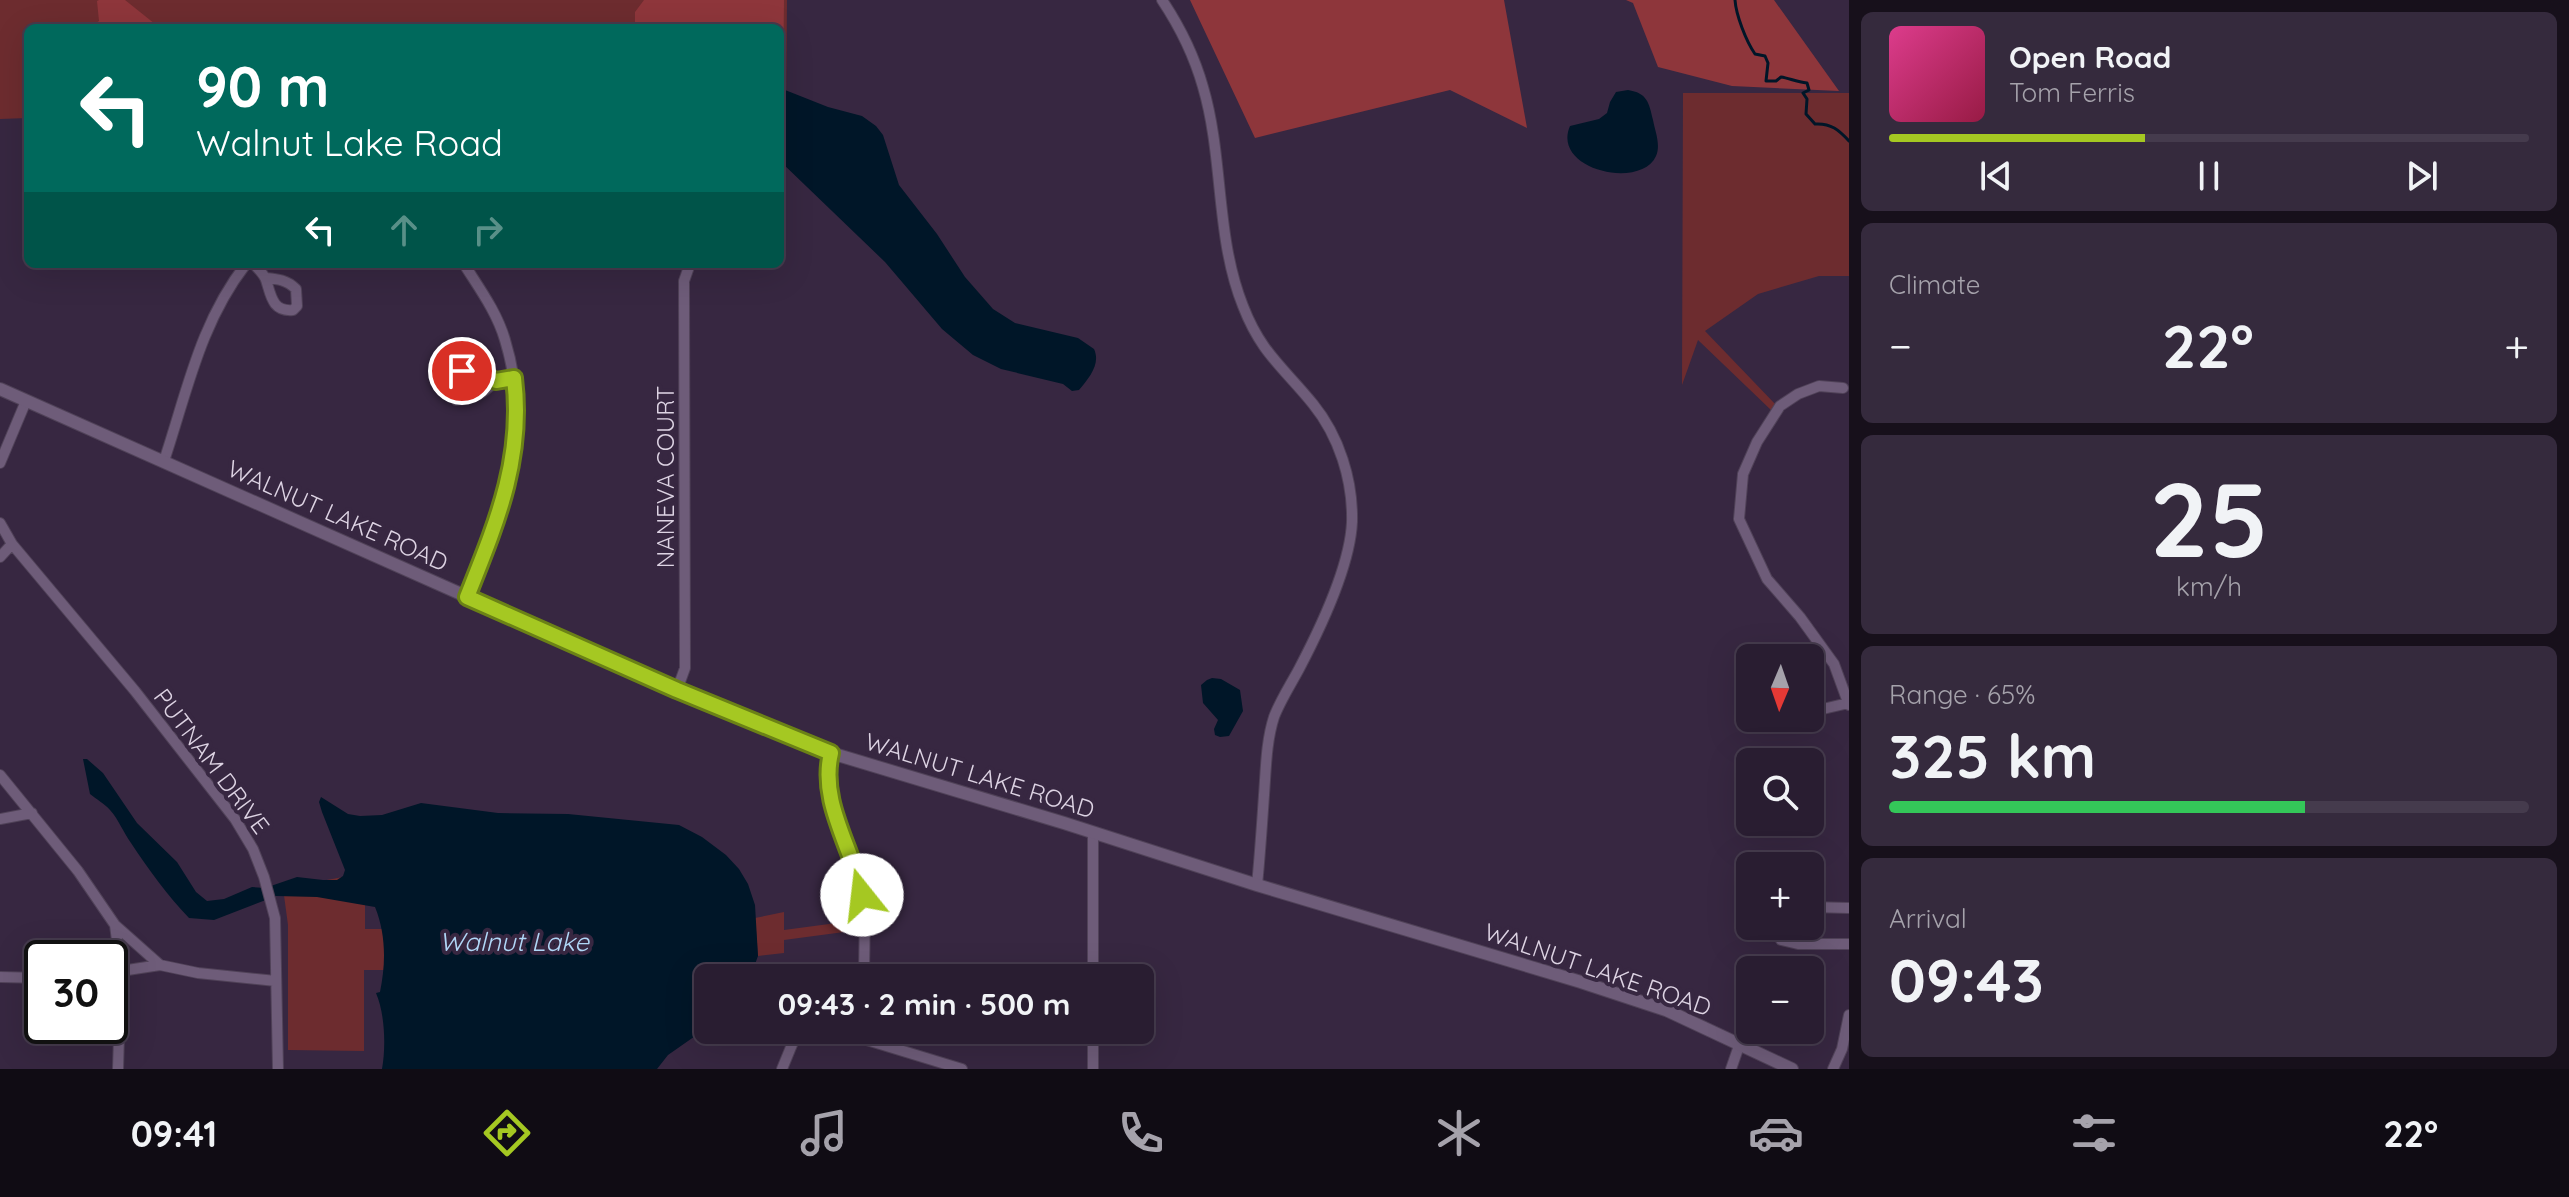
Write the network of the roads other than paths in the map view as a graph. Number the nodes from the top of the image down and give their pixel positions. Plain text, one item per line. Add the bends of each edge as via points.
1 (1162, 0) edge
2 (243, 268) edge
3 (257, 268) edge
4 (467, 268) edge
5 (689, 268) edge
6 (266, 278) dead end
7 (514, 378) junction
8 (496, 381) dead end
9 (1843, 388) dead end
10 (0, 389) edge
11 (26, 401) junction
12 (164, 461) junction
13 (0, 463) edge
14 (0, 524) edge
15 (12, 544) junction
16 (0, 557) edge
17 (467, 597) junction
18 (677, 690) junction
19 (1849, 704) edge
20 (1824, 709) edge
21 (831, 753) junction
22 (0, 775) edge
23 (32, 813) junction
24 (0, 819) edge
25 (1093, 832) junction
26 (1257, 885) junction
27 (1824, 907) edge
28 (1849, 908) edge
29 (115, 925) junction
30 (116, 940) edge
31 (1781, 940) edge
32 (1849, 944) edge
33 (864, 964) edge
34 (1093, 964) edge
35 (160, 965) junction
36 (128, 973) edge
37 (0, 977) edge
38 (24, 978) edge
39 (276, 981) junction
40 (1849, 1015) edge
41 (1736, 1041) edge
42 (118, 1044) edge
43 (792, 1044) edge
44 (891, 1044) edge
45 (1093, 1044) edge
46 (1740, 1044) edge
47 (1742, 1044) edge
48 (118, 1069) edge
49 (278, 1069) edge
50 (782, 1069) edge
51 (962, 1069) edge
52 (1093, 1069) edge
53 (1731, 1069) edge
54 (1792, 1069) edge
55 (1833, 1069) edge

1 - 26 street via 1190,49 1204,88 1237,290 1258,340 1314,405 1333,436 1349,482 1348,547 1307,653 1274,716
2 - 12 street via 217,306
3 - 6 street
4 - 7 street via 505,338
5 - 18 street, NANEVA COURT via 684,281 685,668
7 - 8 street
7 - 17 street via 514,455
9 - 19 street via 1819,386 1780,406 1743,474 1739,519 1767,579 1834,664
10 - 11 street, WALNUT LAKE ROAD
11 - 12 street, WALNUT LAKE ROAD
11 - 13 street
12 - 17 street, WALNUT LAKE ROAD
14 - 15 street, PUTNAM DRIVE
15 - 16 street
15 - 39 street, PUTNAM DRIVE via 123,676 246,836 273,908
17 - 18 street, WALNUT LAKE ROAD
18 - 21 street, WALNUT LAKE ROAD
19 - 20 street
21 - 25 street, WALNUT LAKE ROAD
21 - 33 street via 830,793 862,895
22 - 23 street
23 - 24 street
23 - 29 street
25 - 26 street, WALNUT LAKE ROAD
25 - 34 street
26 - 41 street, WALNUT LAKE ROAD via 1594,986
27 - 28 street
29 - 30 street
29 - 35 street
31 - 32 street
35 - 36 street
35 - 39 street
37 - 38 street
39 - 49 street, PUTNAM DRIVE
40 - 55 street
42 - 48 street
43 - 50 street
44 - 51 street
45 - 52 street
46 - 53 street
47 - 54 street, WALNUT LAKE ROAD

